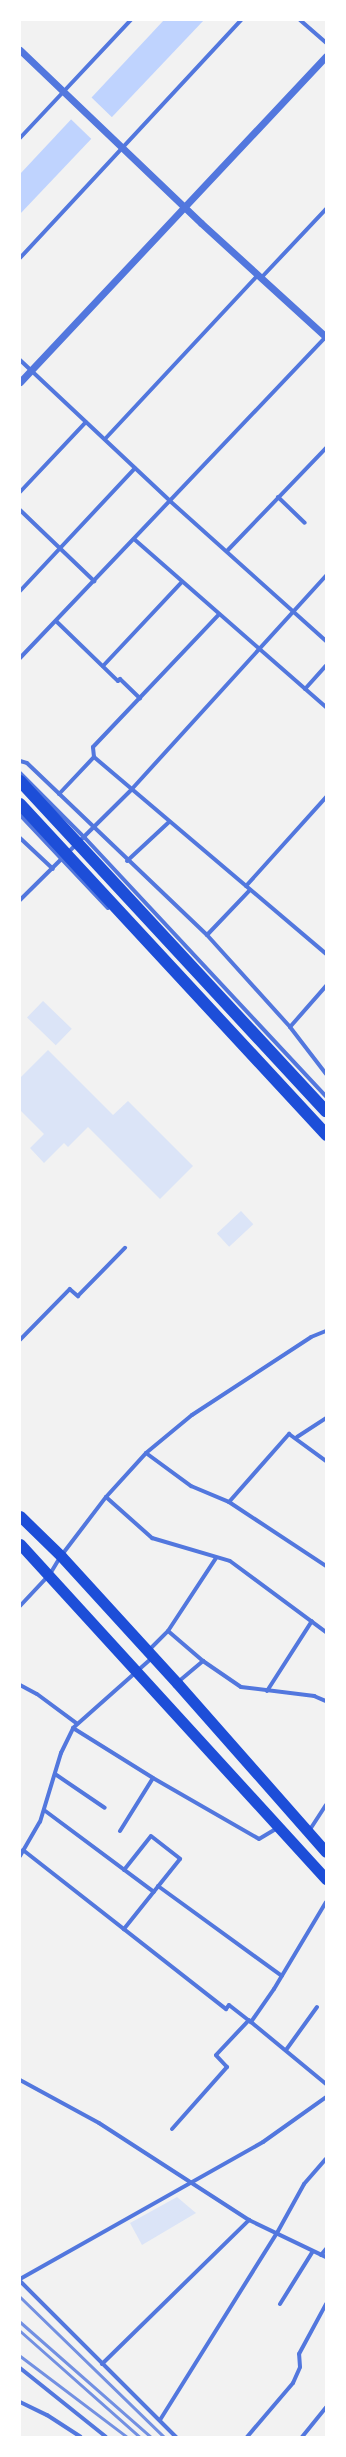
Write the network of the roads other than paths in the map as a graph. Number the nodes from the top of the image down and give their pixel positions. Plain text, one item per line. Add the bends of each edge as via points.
1 (131, 20) edge
2 (241, 20) edge
3 (300, 20) edge
4 (326, 43) edge
5 (20, 50) edge
6 (326, 56) edge
7 (66, 93) junction
8 (20, 138) edge
9 (122, 146) junction
10 (184, 206) junction
11 (326, 209) edge
12 (20, 258) edge
13 (259, 277) junction
14 (326, 337) edge
15 (20, 360) edge
16 (31, 370) junction
17 (20, 382) edge
18 (86, 422) junction
19 (105, 439) junction
20 (326, 448) edge
21 (135, 468) junction
22 (20, 492) edge
23 (278, 497) junction
24 (170, 502) junction
25 (20, 510) edge
26 (305, 523) dead end
27 (134, 539) junction
28 (61, 550) junction
29 (226, 551) junction
30 (326, 576) edge
31 (94, 581) junction
32 (182, 582) junction
33 (20, 591) edge
34 (294, 612) junction
35 (219, 614) junction
36 (56, 621) junction
37 (326, 641) edge
38 (260, 650) junction
39 (20, 658) edge
40 (103, 666) junction
41 (326, 666) edge
42 (305, 689) junction
43 (140, 698) junction
44 (326, 707) edge
45 (94, 757) junction
46 (20, 761) edge
47 (20, 773) edge
48 (20, 781) edge
49 (131, 790) junction
50 (59, 794) junction
51 (326, 797) edge
52 (20, 804) edge
53 (20, 815) edge
54 (169, 822) junction
55 (94, 828) junction
56 (20, 838) edge
57 (85, 838) junction
58 (63, 860) junction
59 (127, 861) junction
60 (53, 869) junction
61 (248, 888) junction
62 (20, 900) edge
63 (207, 934) junction
64 (326, 954) edge
65 (326, 986) edge
66 (290, 1026) junction
67 (326, 1074) edge
68 (326, 1096) edge
69 (326, 1112) edge
70 (326, 1135) edge
71 (326, 1141) edge
72 (125, 1248) dead end
73 (326, 1331) edge
74 (20, 1340) edge
75 (326, 1418) edge
76 (297, 1437) junction
77 (146, 1453) junction
78 (326, 1461) edge
79 (106, 1498) junction
80 (229, 1502) junction
81 (20, 1516) edge
82 (20, 1544) edge
83 (61, 1556) junction
84 (216, 1558) junction
85 (326, 1566) edge
86 (50, 1574) junction
87 (20, 1606) edge
88 (312, 1621) junction
89 (168, 1631) junction
90 (326, 1632) edge
91 (151, 1654) junction
92 (203, 1661) junction
93 (138, 1671) junction
94 (177, 1683) junction
95 (20, 1685) edge
96 (267, 1691) junction
97 (326, 1701) edge
98 (76, 1723) junction
99 (73, 1728) junction
100 (55, 1774) junction
101 (153, 1778) junction
102 (326, 1804) edge
103 (105, 1808) dead end
104 (44, 1810) junction
105 (279, 1827) junction
106 (120, 1831) dead end
107 (308, 1833) junction
108 (23, 1850) junction
109 (326, 1852) edge
110 (20, 1856) edge
111 (124, 1870) junction
112 (326, 1879) edge
113 (158, 1886) junction
114 (154, 1892) junction
115 (326, 1902) edge
116 (124, 1929) junction
117 (282, 1976) junction
118 (317, 2007) dead end
119 (250, 2021) junction
120 (286, 2050) junction
121 (20, 2080) edge
122 (326, 2084) edge
123 (326, 2097) edge
124 (172, 2129) dead end
125 (326, 2159) edge
126 (191, 2182) junction
127 (249, 2220) junction
128 (277, 2233) junction
129 (326, 2249) edge
130 (313, 2251) junction
131 (321, 2255) junction
132 (326, 2257) edge
133 (20, 2280) edge
134 (280, 2304) dead end
135 (326, 2304) edge
136 (102, 2364) junction
137 (20, 2368) edge
138 (20, 2402) edge
139 (326, 2407) edge
140 (160, 2420) junction
141 (81, 2437) edge
142 (106, 2437) edge
143 (176, 2437) edge
144 (247, 2437) edge
145 (302, 2437) edge

1 - 7 street
2 - 9 street
3 - 4 street
5 - 7 street
6 - 10 street
7 - 8 street
7 - 9 street
9 - 10 street
9 - 12 street
10 - 13 street
10 - 16 street
11 - 13 street
13 - 14 street
13 - 19 street
14 - 24 street
15 - 16 street
16 - 17 street
16 - 18 street
18 - 19 street
18 - 22 street
19 - 21 street
20 - 23 street
21 - 24 street
21 - 28 street
23 - 26 street
23 - 29 street
24 - 27 street
24 - 29 street
25 - 28 street
27 - 31 street
27 - 32 street
28 - 31 street
28 - 33 street
29 - 34 street
30 - 34 street
31 - 36 street
32 - 35 street
32 - 40 street
34 - 37 street
34 - 38 street
35 - 38 street
35 - 43 street
36 - 39 street
36 - 40 street
38 - 42 street
38 - 49 street
40 - 43 street
41 - 42 street
42 - 44 street
43 - 45 street via 93,747
45 - 49 street
45 - 50 street
46 - 50 street via 27,763
47 - 57 street
48 - 69 highway
49 - 54 street
49 - 55 street
50 - 55 street
51 - 61 street
52 - 70 highway
53 - 58 street
54 - 59 street
54 - 61 street
55 - 57 street
55 - 59 street
56 - 60 street
57 - 58 street
57 - 68 street
58 - 60 street
58 - 71 street
59 - 63 street
60 - 62 street
61 - 63 street
61 - 64 street
63 - 66 street
65 - 66 street
66 - 67 street
72 - 74 street via 78,1296 70,1289
73 - 77 street via 311,1337 192,1415
75 - 76 street
76 - 78 street
76 - 80 street via 289,1434
77 - 79 street
77 - 80 street via 191,1486
79 - 83 street
79 - 84 street via 152,1538
80 - 85 street
81 - 83 highway
82 - 86 highway
83 - 86 street
83 - 91 highway
84 - 88 street via 230,1562
84 - 89 street
86 - 87 street
86 - 93 highway
88 - 90 street
88 - 96 street
89 - 91 street
89 - 92 street
91 - 93 street
91 - 94 highway
92 - 94 street
92 - 96 street via 235,1684
93 - 98 street
93 - 105 highway
94 - 107 highway
95 - 98 street via 37,1694
96 - 97 street via 314,1696
98 - 99 street
99 - 100 street via 60,1753
99 - 101 street
100 - 103 street
100 - 104 street
101 - 105 street via 259,1839
101 - 106 street
102 - 107 street
104 - 108 street
104 - 111 street
105 - 112 highway
107 - 109 highway
108 - 110 street
108 - 116 street
111 - 113 street via 151,1836 180,1859
111 - 114 street
113 - 114 street
113 - 117 street
114 - 116 street
115 - 117 street
116 - 119 street via 226,2009 230,2006
117 - 119 street
118 - 120 street
119 - 120 street
119 - 124 street via 216,2055 227,2067
120 - 122 street
121 - 126 street via 99,2123
123 - 126 street via 263,2142
125 - 128 street via 304,2184
126 - 127 street
126 - 133 street
127 - 128 street
127 - 136 street
128 - 130 street
128 - 140 street
129 - 131 street
130 - 131 street
130 - 134 street
131 - 132 street
133 - 136 street
135 - 144 street via 299,2354 300,2367 294,2383
136 - 140 street
137 - 142 street
138 - 141 street via 47,2415
139 - 145 street
140 - 143 street

